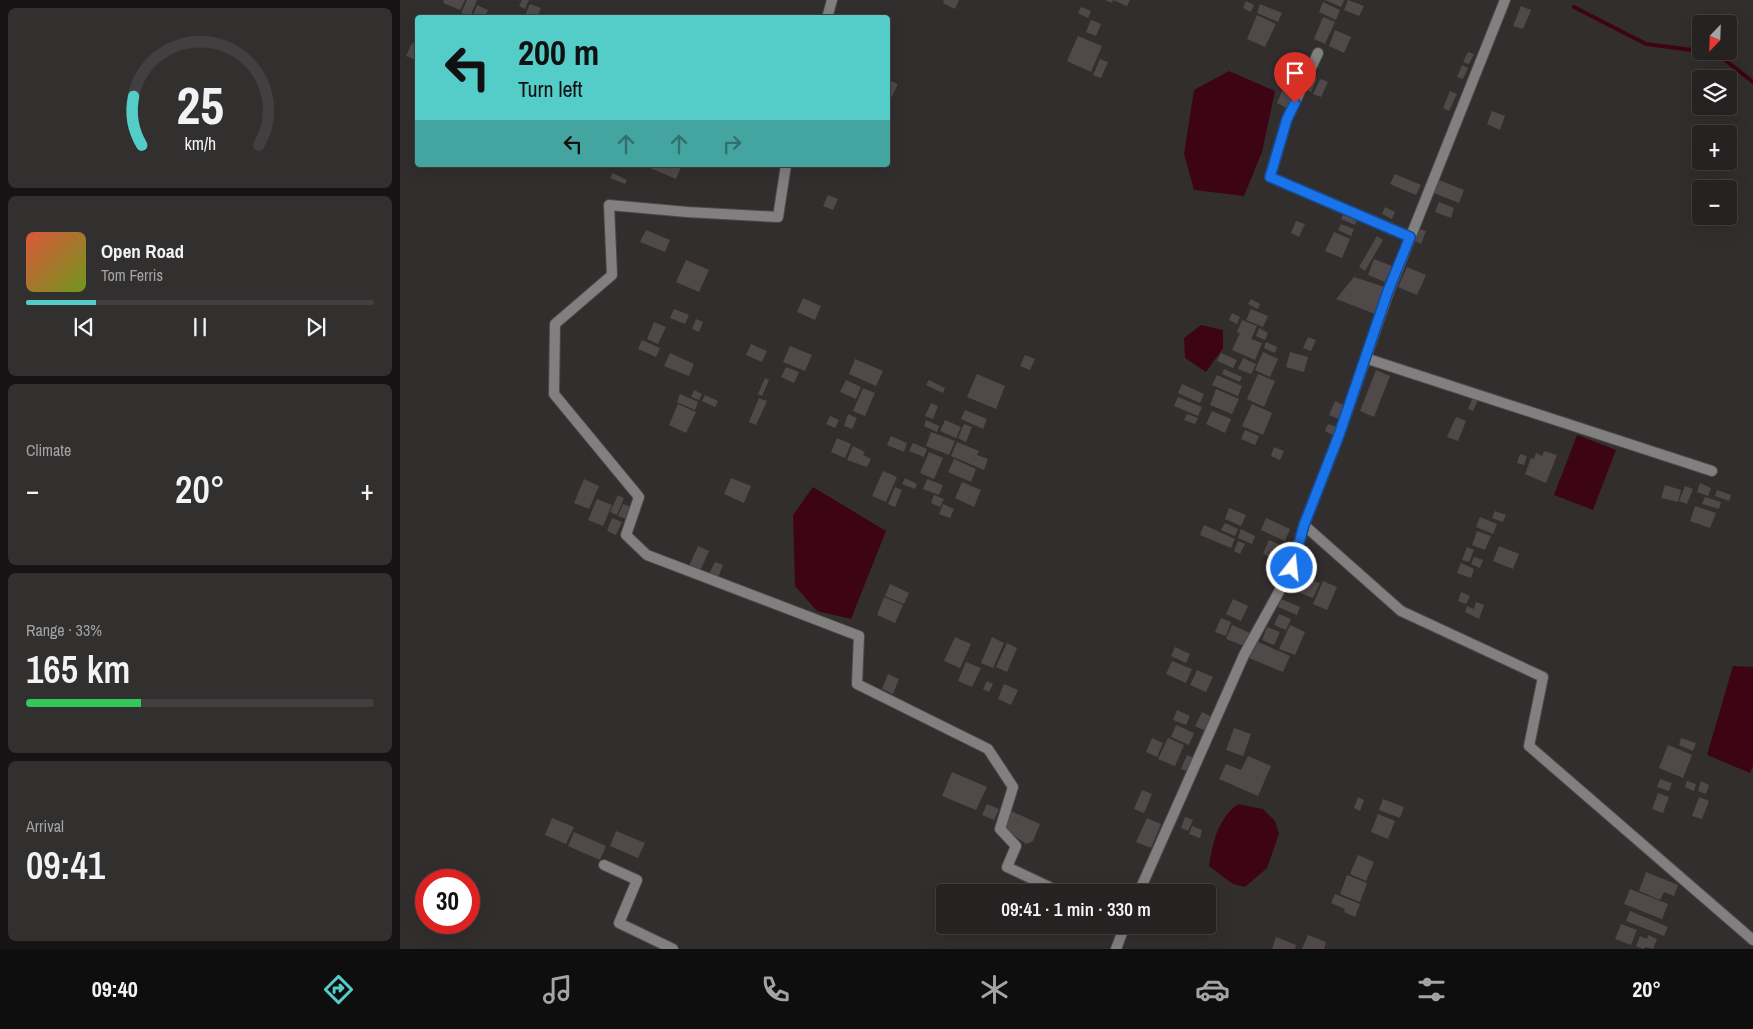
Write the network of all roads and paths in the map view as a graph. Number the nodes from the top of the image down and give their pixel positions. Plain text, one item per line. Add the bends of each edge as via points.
1 (832, 0) edge
2 (1505, 0) edge
3 (828, 15) edge
4 (1318, 53) dead end
5 (786, 167) edge
6 (1410, 237) junction
7 (1365, 358) junction
8 (1712, 471) dead end
9 (1304, 525) junction
10 (604, 865) dead end
11 (1043, 884) edge
12 (1144, 884) edge
13 (1122, 934) edge
14 (1753, 940) edge
15 (673, 949) edge
16 (1116, 949) edge

1 - 3 street
2 - 6 street
4 - 6 street via 1287,119 1270,177
5 - 11 street via 778,217 609,205 612,275 555,324 554,394 639,497 626,535 647,555 859,636 857,684 988,749 1012,787 1000,829 1016,846 1008,867
6 - 7 street
7 - 8 street
7 - 9 street
9 - 12 street via 1292,568 1244,655
9 - 14 street via 1401,611 1543,677 1529,746
10 - 15 street via 637,880 619,923
13 - 16 street

